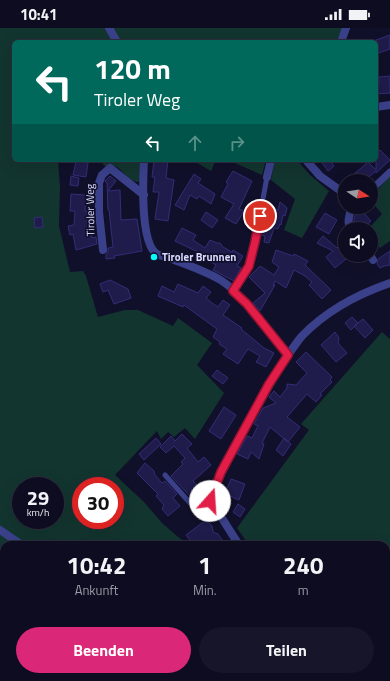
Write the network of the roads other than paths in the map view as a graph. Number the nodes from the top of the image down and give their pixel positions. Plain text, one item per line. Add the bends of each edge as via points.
1 (109, 28) edge
2 (346, 28) edge
3 (116, 40) edge
4 (342, 40) edge
5 (390, 105) edge
6 (378, 107) edge
7 (144, 162) edge
8 (270, 162) edge
9 (308, 162) edge
10 (390, 172) edge
11 (266, 177) joint
12 (378, 183) edge
13 (338, 189) edge
14 (144, 195) junction
15 (103, 250) dead end
16 (390, 282) edge
17 (233, 291) junction
18 (288, 355) junction
19 (165, 475) dead end
20 (210, 501) junction
21 (0, 530) edge
22 (16, 541) edge
23 (237, 541) edge

1 - 3 street
2 - 4 street
5 - 6 street
7 - 14 street
8 - 11 street
9 - 13 street via 320,176
10 - 12 street
11 - 17 lane via 249,266
14 - 15 street, Tiroler Weg via 110,168 102,175 99,183 99,212
14 - 17 street via 147,238 152,249 158,254 221,281
16 - 18 street via 336,308 302,336
17 - 18 street via 247,304
18 - 20 street via 269,384 221,472
19 - 20 lane via 199,508
20 - 23 street
21 - 22 street

